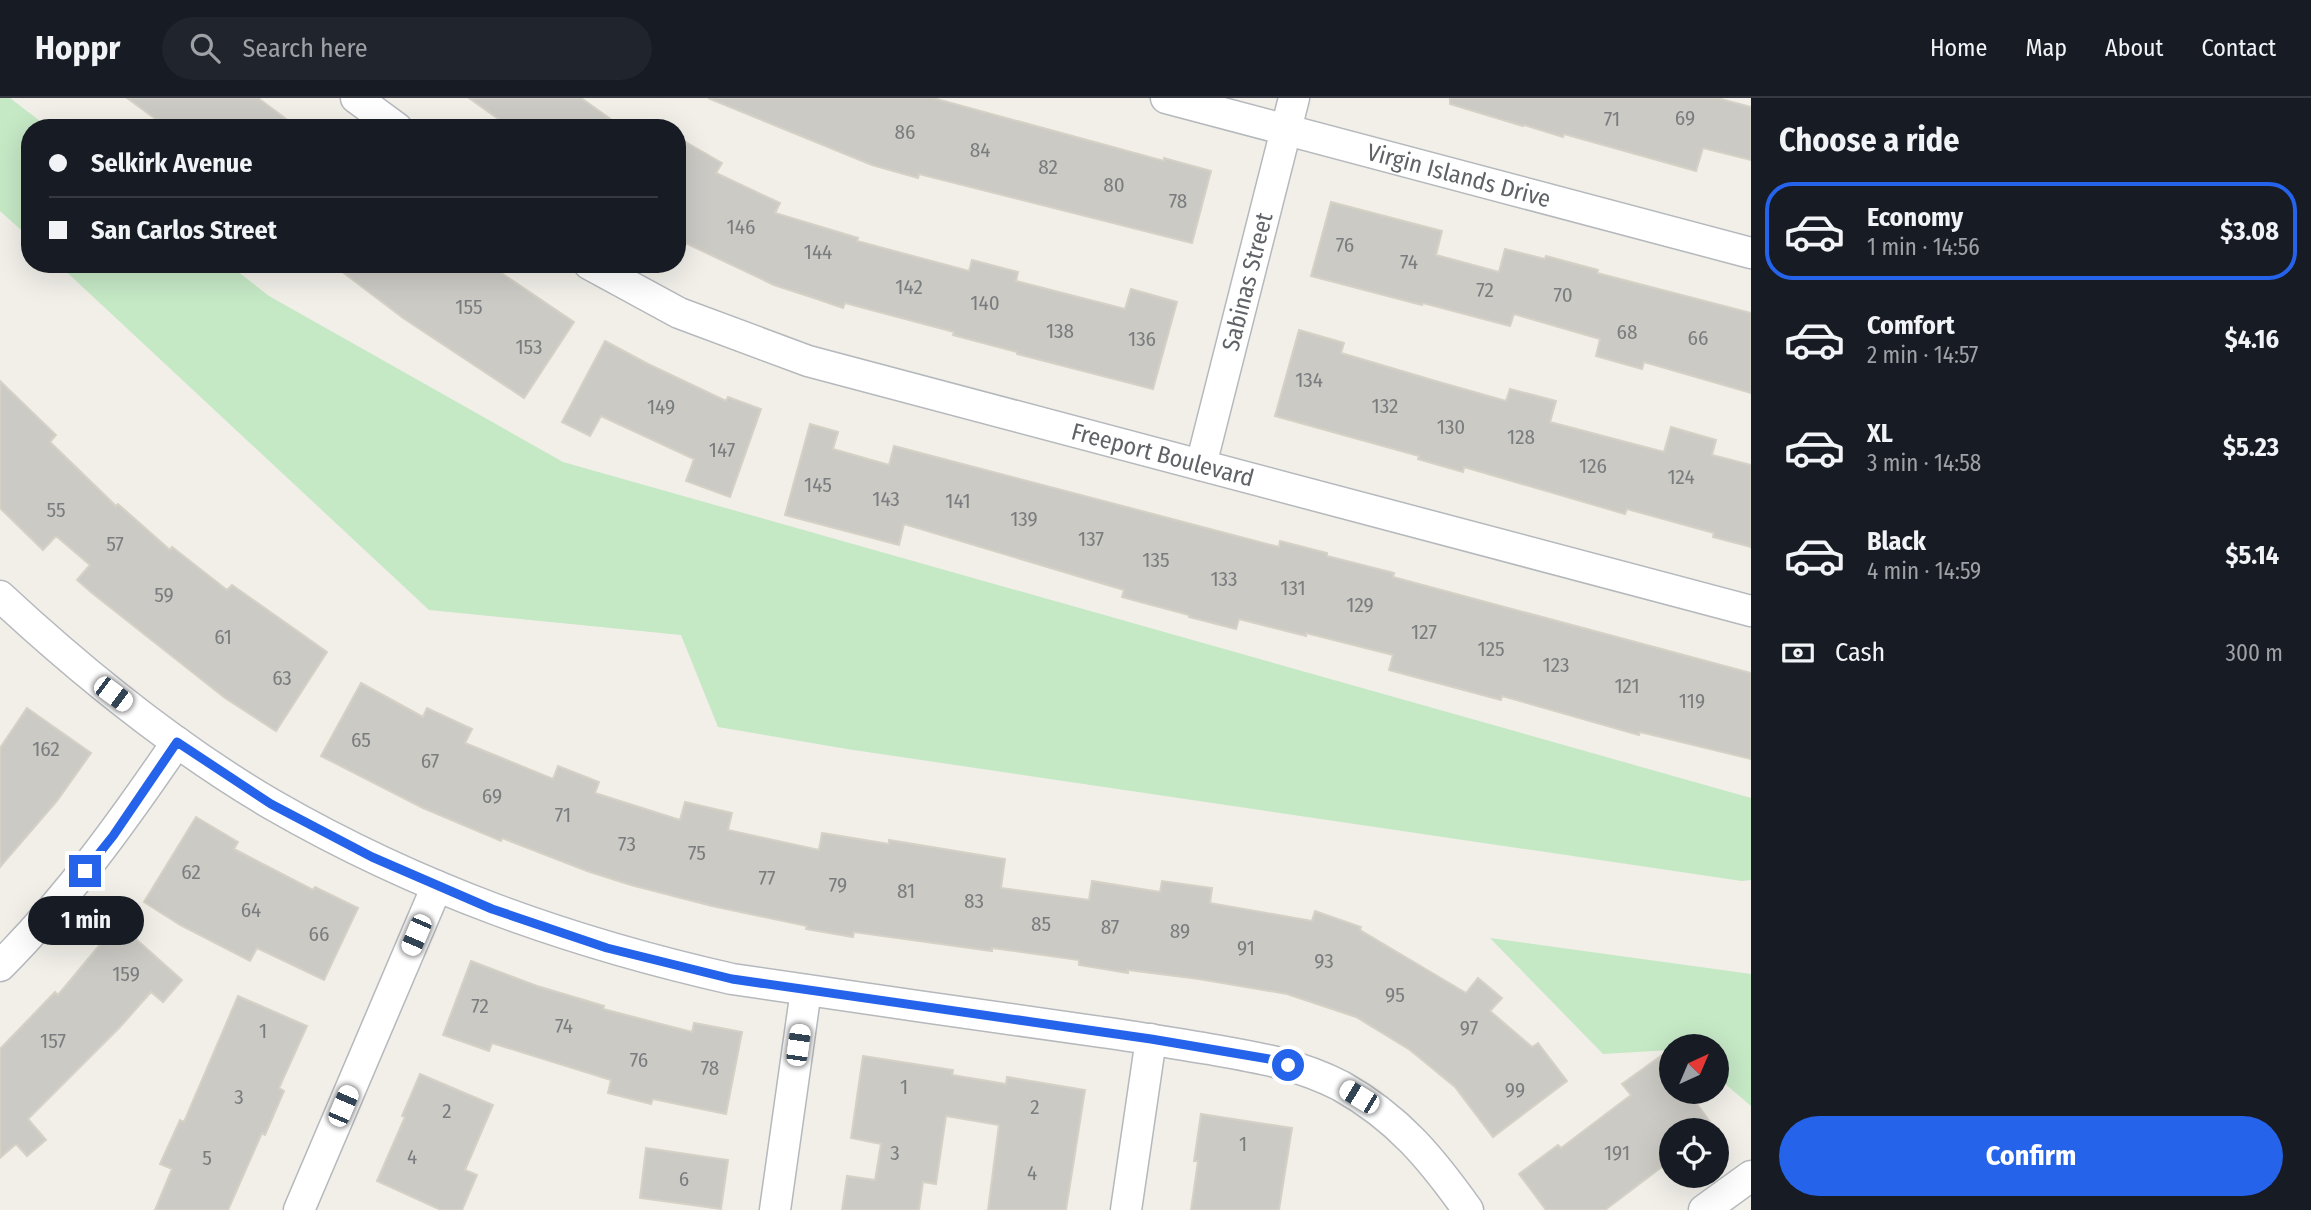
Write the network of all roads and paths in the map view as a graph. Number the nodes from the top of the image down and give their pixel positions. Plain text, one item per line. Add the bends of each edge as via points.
1 (356, 98) edge
2 (1166, 98) edge
3 (1294, 98) edge
4 (385, 119) edge
5 (1286, 130) junction
6 (1751, 253) edge
7 (606, 273) edge
8 (1201, 465) junction
9 (0, 596) edge
10 (1751, 611) edge
11 (177, 742) junction
12 (437, 886) junction
13 (0, 966) edge
14 (806, 990) junction
15 (1151, 1039) junction
16 (1751, 1176) edge
17 (299, 1210) edge
18 (775, 1210) edge
19 (1126, 1210) edge
20 (1468, 1210) edge
21 (1704, 1210) edge

1 - 4 street
2 - 5 street, Virgin Islands Drive
3 - 5 street, Sabinas Street
5 - 6 street, Virgin Islands Drive
5 - 8 street, Sabinas Street
7 - 8 street, Freeport Boulevard via 679,313 808,361
8 - 10 street, Freeport Boulevard
9 - 11 street via 83,671
11 - 12 street via 293,816
11 - 13 street via 113,836 53,911
12 - 14 street via 607,948 732,979
12 - 17 street
14 - 15 street
14 - 18 street
15 - 19 street
15 - 20 street via 1269,1059 1340,1086 1377,1108 1410,1136
16 - 21 street

